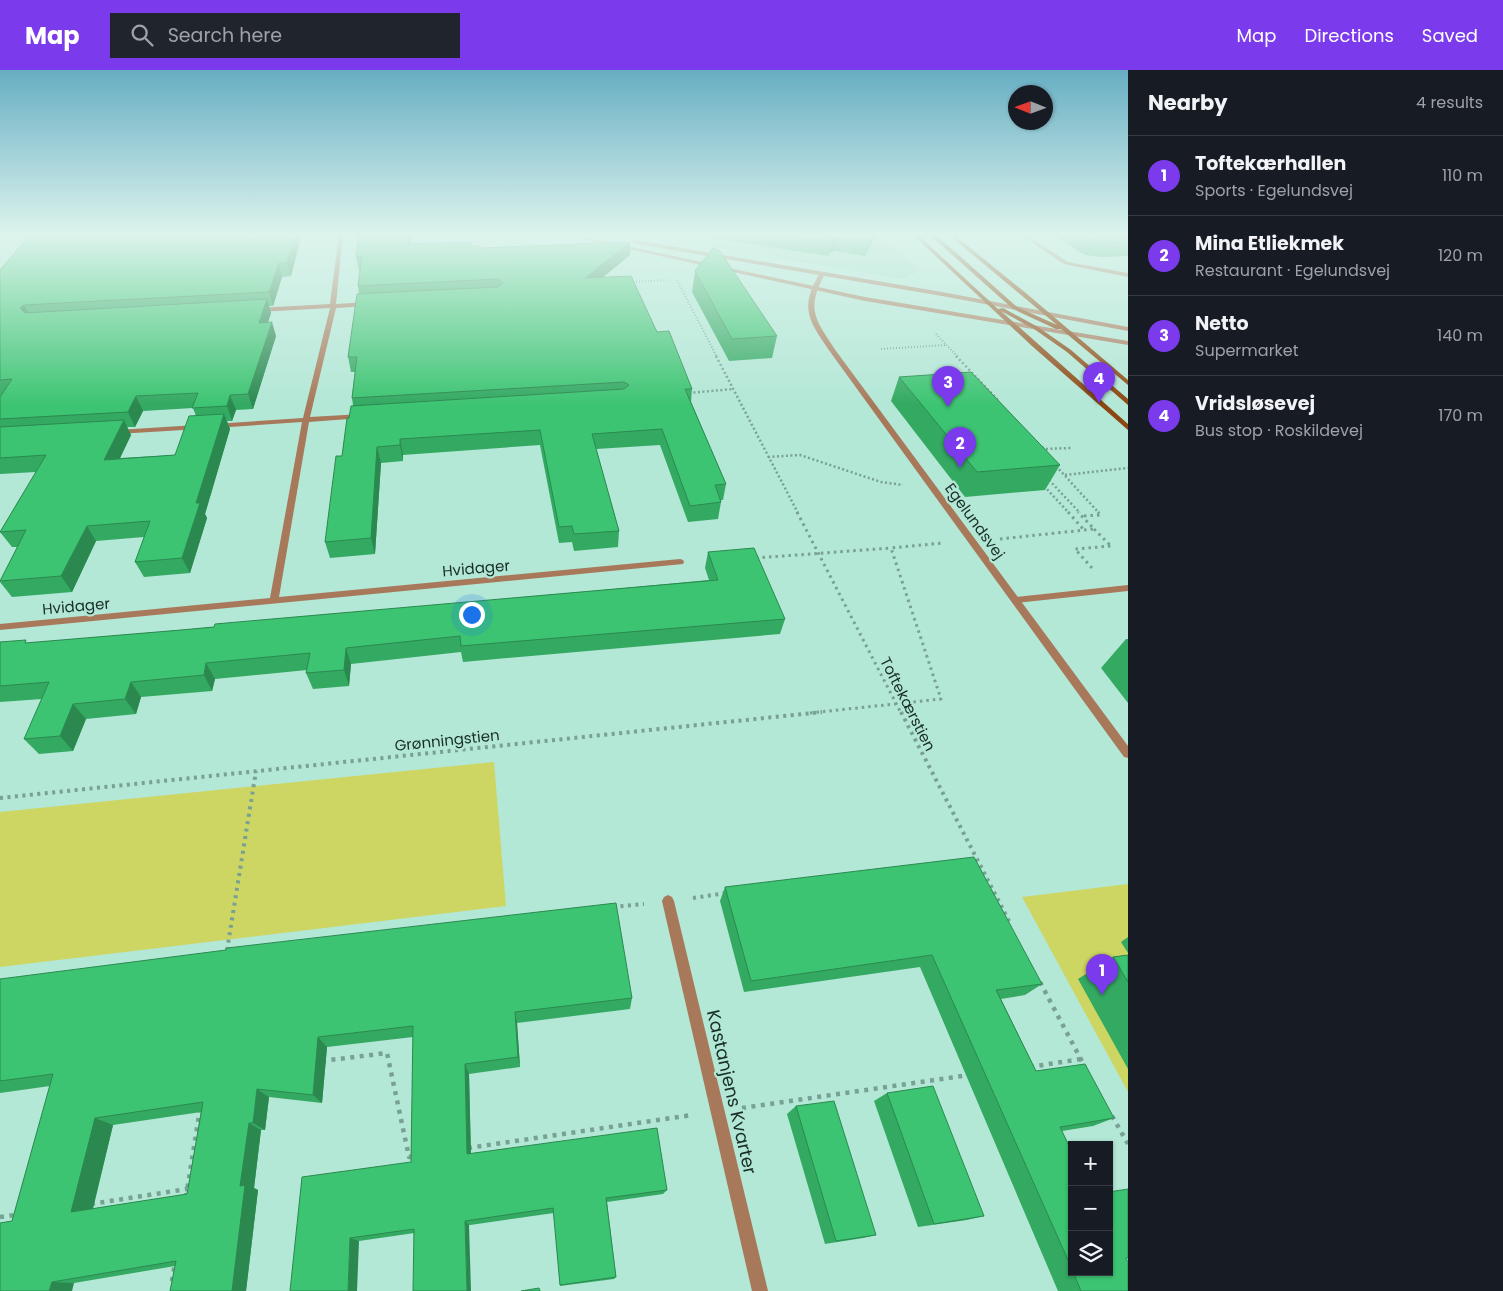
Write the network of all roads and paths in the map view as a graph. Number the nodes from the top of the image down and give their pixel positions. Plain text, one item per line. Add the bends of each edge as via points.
1 (334, 291) edge
2 (683, 291) edge
3 (812, 291) edge
4 (830, 291) edge
5 (920, 291) edge
6 (976, 291) edge
7 (996, 291) edge
8 (1019, 291) edge
9 (379, 303) edge
10 (989, 303) junction
11 (332, 306) junction
12 (1015, 308) junction
13 (255, 310) edge
14 (1047, 314) junction
15 (1011, 324) junction
16 (1036, 328) junction
17 (930, 329) dead end
18 (1128, 329) edge
19 (1070, 333) junction
20 (1128, 343) edge
21 (946, 345) junction
22 (882, 349) dead end
23 (1128, 383) edge
24 (983, 384) junction
25 (973, 385) edge
26 (733, 390) junction
27 (684, 393) edge
28 (1128, 403) edge
29 (1004, 406) edge
30 (374, 416) edge
31 (306, 420) junction
32 (1128, 428) edge
33 (109, 432) edge
34 (1038, 442) edge
35 (1070, 448) dead end
36 (1044, 449) junction
37 (1044, 453) edge
38 (768, 457) junction
39 (1050, 460) edge
40 (1128, 468) edge
41 (1043, 474) edge
42 (1064, 475) junction
43 (1039, 481) edge
44 (933, 486) junction
45 (1083, 516) junction
46 (1094, 528) junction
47 (1084, 530) junction
48 (992, 539) dead end
49 (942, 544) dead end
50 (891, 548) junction
51 (817, 552) junction
52 (1081, 557) dead end
53 (750, 559) edge
54 (680, 562) dead end
55 (1128, 588) edge
56 (1016, 600) junction
57 (274, 601) junction
58 (0, 627) edge
59 (896, 705) junction
60 (1128, 754) edge
61 (256, 771) junction
62 (0, 798) edge
63 (977, 861) junction
64 (968, 863) edge
65 (736, 892) edge
66 (668, 901) junction
67 (610, 908) edge
68 (1013, 930) edge
69 (236, 952) edge
70 (1036, 973) edge
71 (1081, 1059) junction
72 (320, 1061) dead end
73 (1022, 1068) edge
74 (973, 1075) dead end
75 (1090, 1076) edge
76 (201, 1103) edge
77 (1109, 1110) edge
78 (718, 1111) junction
79 (1128, 1144) edge
80 (466, 1149) edge
81 (418, 1156) edge
82 (187, 1189) junction
83 (89, 1204) dead end
84 (184, 1208) edge
85 (20, 1214) edge
86 (0, 1217) edge
87 (177, 1254) edge
88 (171, 1291) edge
89 (760, 1291) edge

1 - 11 street
2 - 26 path, Toftekærstien
3 - 44 street, Egelundsvej via 809,299 814,321 833,352
4 - 15 street
5 - 10 street
6 - 10 main road
7 - 12 main road
8 - 14 main road
9 - 11 street
10 - 12 street
10 - 15 main road
10 - 16 main road
11 - 13 street
11 - 31 street
12 - 14 street
12 - 19 main road
14 - 18 street
14 - 19 main road
15 - 16 street
15 - 32 main road
16 - 19 street
16 - 28 main road
17 - 21 path
19 - 20 street
19 - 23 main road
21 - 22 path
21 - 24 path
24 - 25 path
24 - 29 path
26 - 27 path
26 - 38 path, Toftekærstien
30 - 31 street
31 - 33 street
31 - 57 street
34 - 36 path
35 - 36 path
36 - 37 path
38 - 44 path via 800,455 881,482
38 - 51 path, Toftekærstien
39 - 42 path
40 - 42 path
41 - 45 path
42 - 45 path via 1101,515
43 - 47 path
44 - 56 street, Egelundsvej
45 - 46 path
46 - 47 path
46 - 52 path via 1111,546 1075,549
47 - 48 path
49 - 50 path
50 - 51 path
50 - 59 path, Grønningstien via 941,699
51 - 53 path
51 - 59 path, Toftekærstien
54 - 57 street, Hvidager
55 - 56 street
56 - 60 street, Egelundsvej
57 - 58 street, Hvidager
59 - 61 path, Grønningstien
59 - 63 path, Toftekærstien
61 - 62 path, Grønningstien
61 - 69 path via 226,953
63 - 64 path
63 - 68 path, Toftekærstien
65 - 66 path
66 - 67 path
66 - 78 street, Kastanjens Kvarter
70 - 71 path
71 - 73 path
71 - 75 path
72 - 81 path via 387,1053 408,1157
74 - 78 path
76 - 82 path
77 - 79 path
78 - 80 path
78 - 89 street, Kastanjens Kvarter
82 - 83 path
82 - 84 path
85 - 86 path
87 - 88 path

